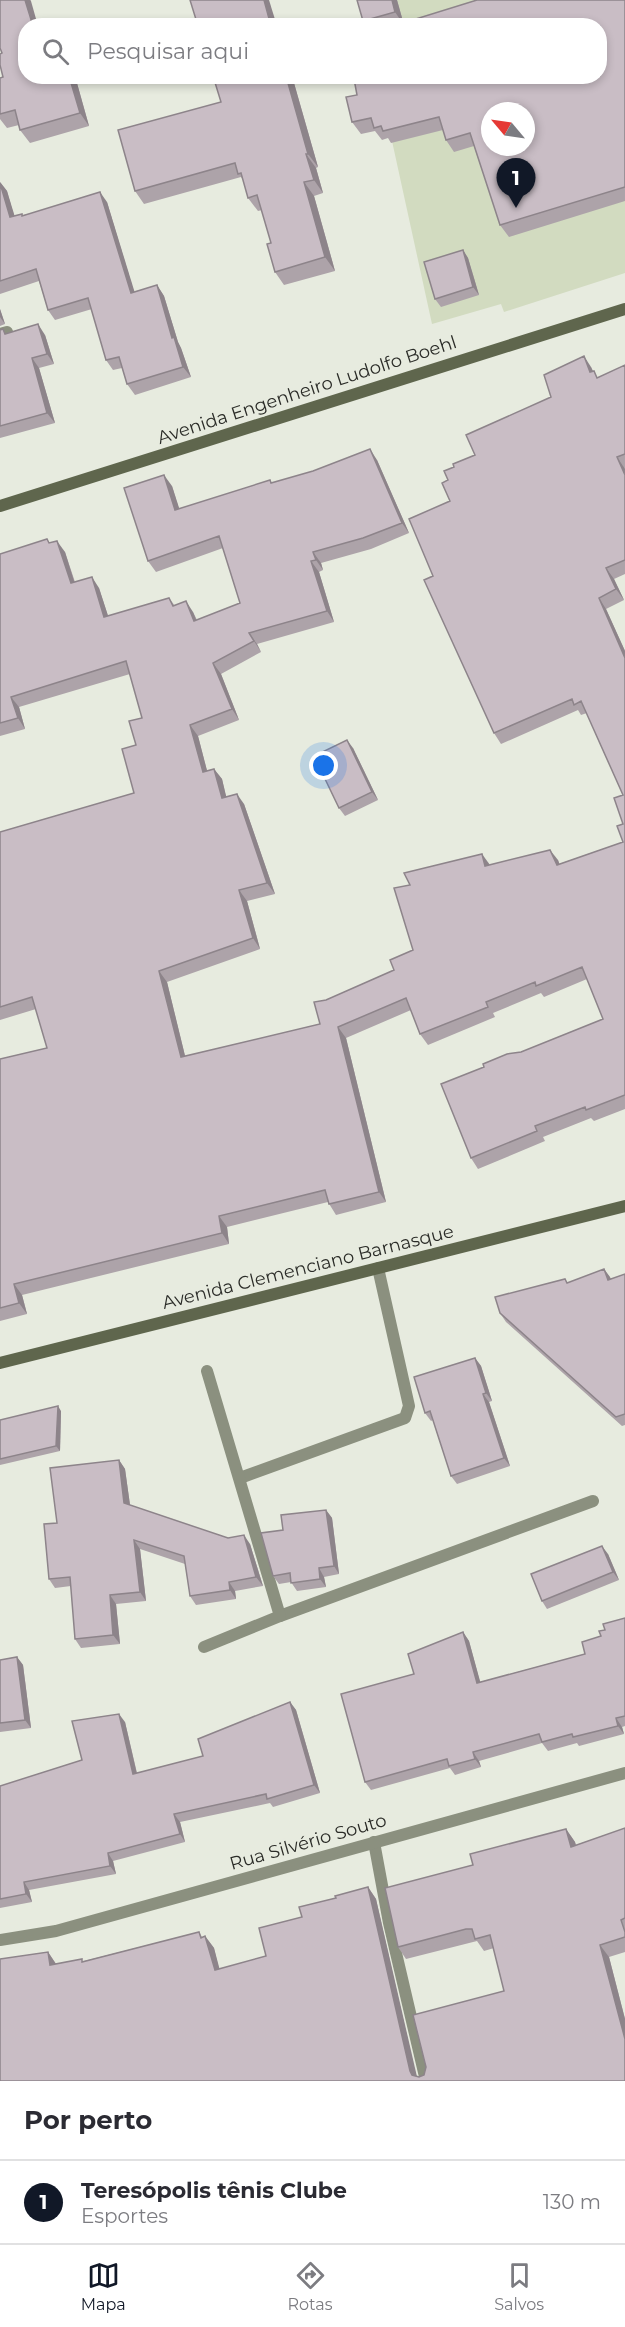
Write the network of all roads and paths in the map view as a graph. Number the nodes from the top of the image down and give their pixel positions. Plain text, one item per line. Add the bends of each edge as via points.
1 (625, 309) edge
2 (0, 506) edge
3 (625, 1206) edge
4 (378, 1268) junction
5 (0, 1363) edge
6 (207, 1371) dead end
7 (240, 1478) junction
8 (593, 1501) dead end
9 (280, 1616) junction
10 (204, 1647) dead end
11 (625, 1773) edge
12 (374, 1842) junction
13 (0, 1940) edge
14 (426, 2081) edge

1 - 2 street, Avenida Engenheiro Ludolfo Boehl
3 - 4 street, Avenida Clemenciano Barnasque
4 - 5 street, Avenida Clemenciano Barnasque
4 - 7 street via 409,1406 405,1418
6 - 7 street
7 - 9 street
8 - 9 street
9 - 10 street
11 - 12 street, Rua Silvério Souto
12 - 13 street, Rua Silvério Souto via 56,1931
12 - 14 street

